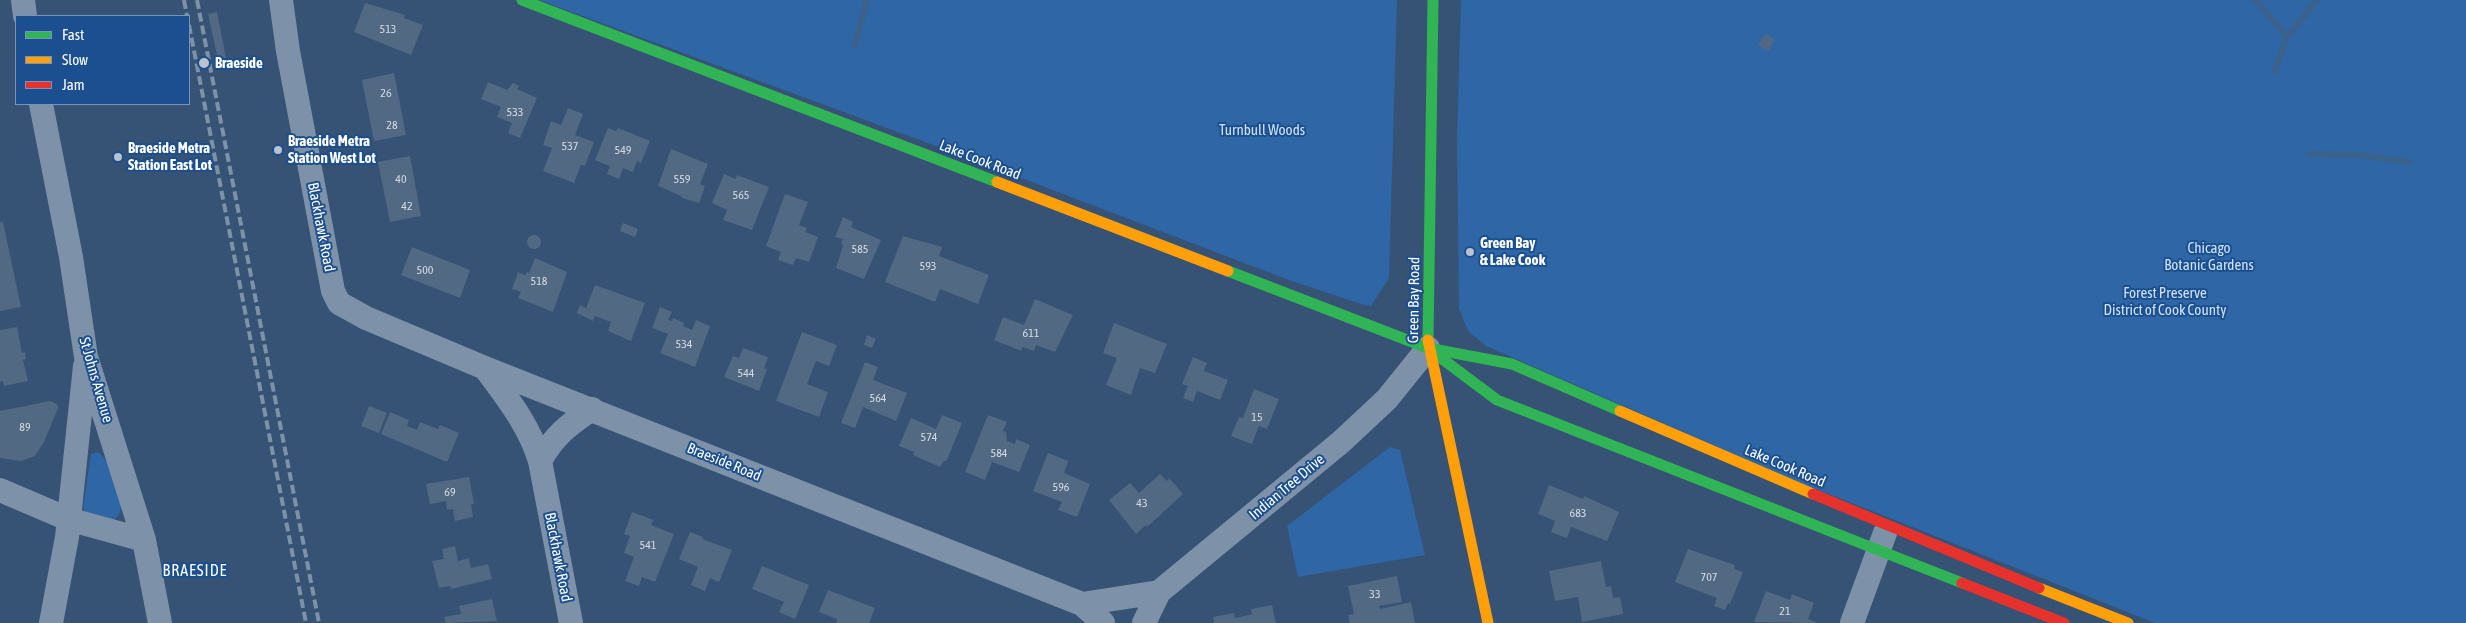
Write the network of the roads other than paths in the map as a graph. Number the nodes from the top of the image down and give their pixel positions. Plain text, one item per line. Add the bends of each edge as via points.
1 (23, 0) edge
2 (281, 0) edge
3 (522, 0) edge
4 (1433, 0) edge
5 (25, 15) edge
6 (42, 105) edge
7 (366, 318) joint
8 (1428, 348) junction
9 (86, 357) junction
10 (485, 368) junction
11 (592, 410) junction
12 (540, 461) junction
13 (0, 490) edge
14 (68, 519) junction
15 (1888, 527) junction
16 (144, 540) junction
17 (1879, 550) junction
18 (1159, 592) junction
19 (1082, 604) junction
20 (51, 623) edge
21 (160, 623) edge
22 (571, 623) edge
23 (1104, 623) edge
24 (1144, 623) edge
25 (1488, 623) edge
26 (1852, 623) edge
27 (2064, 623) edge
28 (2128, 623) edge

1 - 5 street
2 - 7 street, Blackhawk Road via 333,292 339,303
3 - 8 main road, Lake Cook Road
4 - 8 main road, Green Bay Road
6 - 9 street, St Johns Avenue
7 - 10 street, Braeside Road
8 - 15 main road, Lake Cook Road via 1512,364
8 - 17 main road, Lake Cook Road via 1497,400
8 - 18 street, Indian Tree Drive via 1387,399 1341,442
8 - 25 main road, Green Bay Road
9 - 14 street
9 - 16 street, St Johns Avenue
10 - 11 street, Braeside Road
10 - 12 street, Blackhawk Road via 520,416
11 - 12 street via 552,441
11 - 19 street, Braeside Road
12 - 22 street, Blackhawk Road
13 - 14 street
14 - 16 street
14 - 20 street
15 - 17 street
15 - 28 main road, Lake Cook Road
16 - 21 street, St Johns Avenue
17 - 26 street
17 - 27 main road, Lake Cook Road
18 - 19 street
18 - 24 street, Indian Tree Drive
19 - 23 street, Braeside Road

